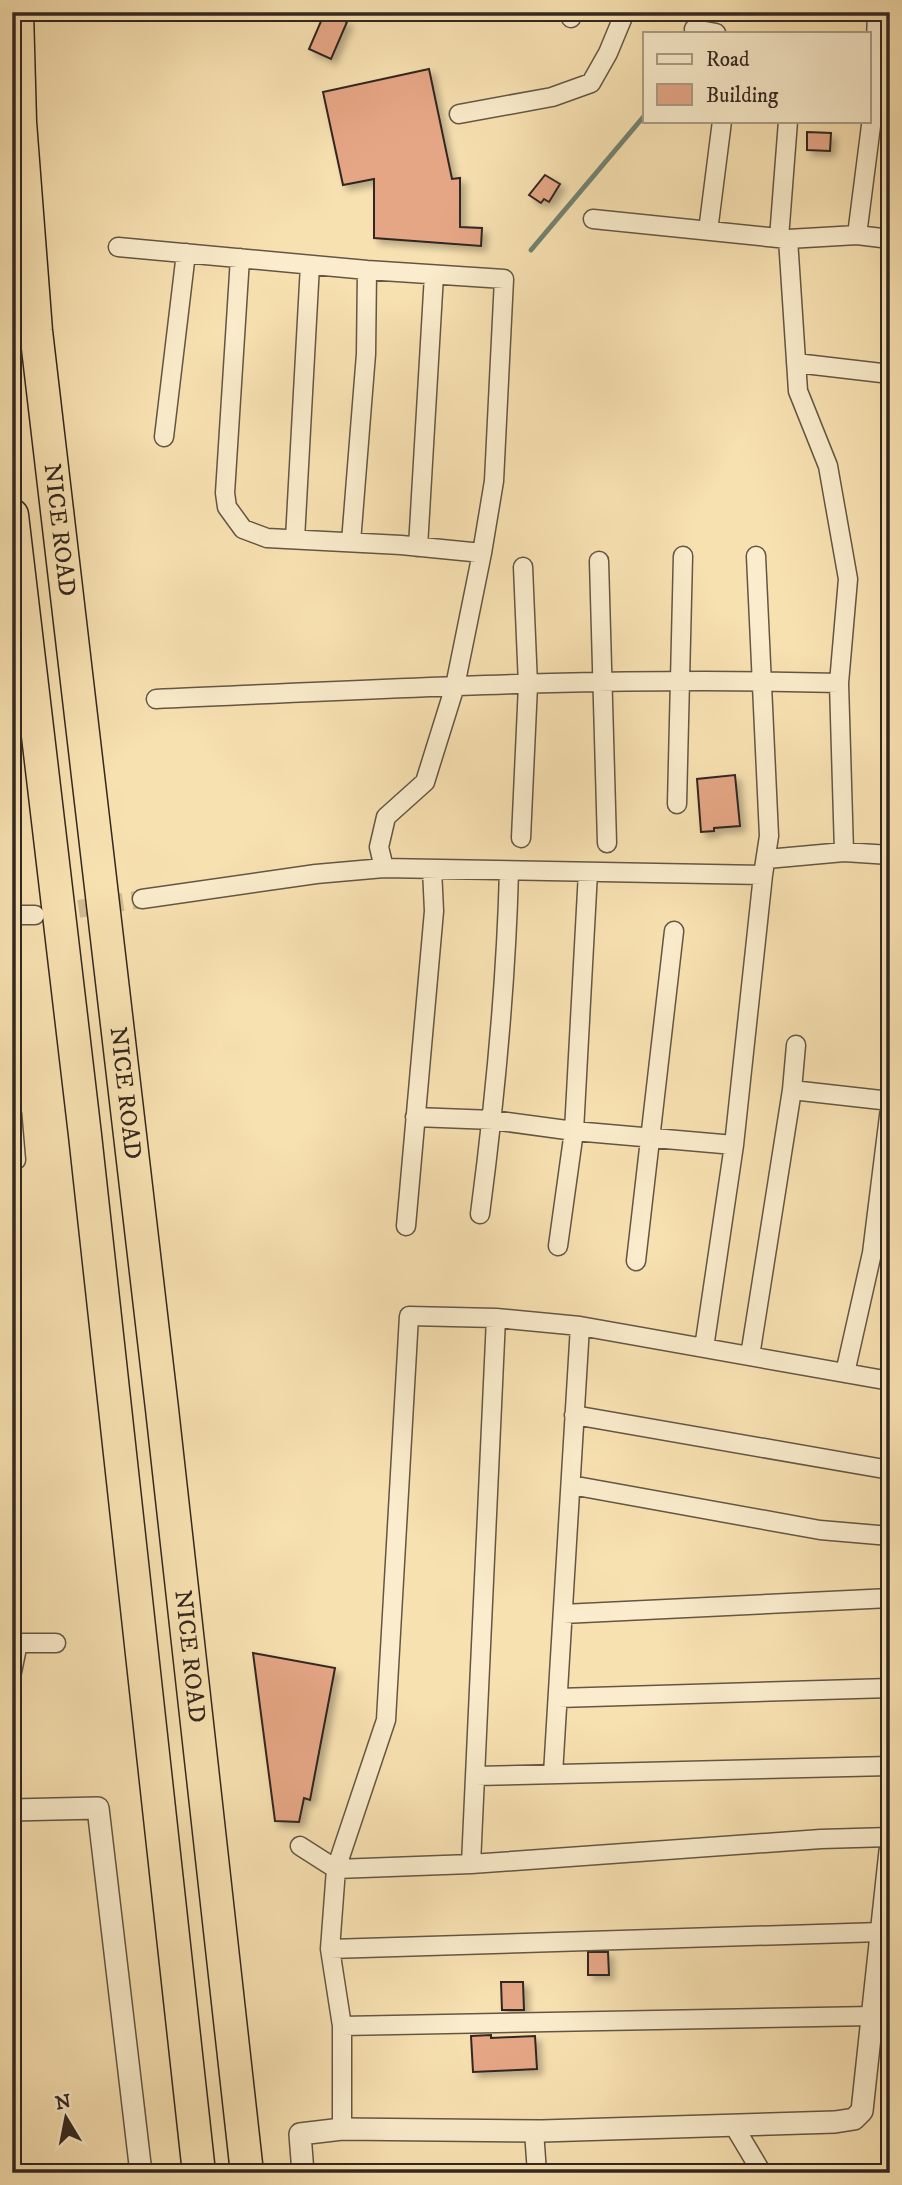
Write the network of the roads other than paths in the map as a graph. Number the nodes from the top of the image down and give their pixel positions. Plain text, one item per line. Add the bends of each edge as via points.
1 (17, 12) edge
2 (625, 12) edge
3 (877, 12) edge
4 (694, 29) dead end
5 (710, 32) edge
6 (878, 57) edge
7 (459, 114) dead end
8 (722, 122) edge
9 (788, 122) edge
10 (593, 219) dead end
11 (708, 231) junction
12 (857, 235) junction
13 (784, 238) junction
14 (890, 239) edge
15 (118, 247) dead end
16 (186, 253) junction
17 (240, 258) junction
18 (310, 265) junction
19 (367, 270) junction
20 (434, 275) junction
21 (796, 363) junction
22 (890, 374) edge
23 (164, 437) dead end
24 (12, 515) edge
25 (295, 539) junction
26 (351, 542) junction
27 (418, 547) junction
28 (482, 553) junction
29 (683, 556) dead end
30 (756, 556) dead end
31 (599, 561) dead end
32 (523, 567) dead end
33 (762, 681) junction
34 (678, 682) junction
35 (839, 683) junction
36 (603, 684) junction
37 (528, 685) junction
38 (455, 686) junction
39 (156, 699) dead end
40 (677, 804) dead end
41 (521, 838) dead end
42 (607, 843) dead end
43 (844, 852) junction
44 (890, 855) edge
45 (765, 867) junction
46 (384, 869) junction
47 (432, 869) junction
48 (509, 871) junction
49 (588, 872) junction
50 (142, 899) tunnel mouth
51 (12, 915) edge
52 (35, 915) tunnel mouth
53 (674, 931) dead end
54 (796, 1045) dead end
55 (792, 1090) junction
56 (890, 1101) edge
57 (890, 1108) edge
58 (13, 1111) edge
59 (415, 1117) junction
60 (493, 1120) junction
61 (575, 1131) junction
62 (650, 1138) junction
63 (734, 1145) junction
64 (12, 1160) edge
65 (480, 1214) dead end
66 (406, 1226) dead end
67 (558, 1246) dead end
68 (636, 1261) dead end
69 (496, 1318) junction
70 (580, 1326) junction
71 (704, 1348) junction
72 (750, 1356) junction
73 (845, 1373) junction
74 (890, 1381) edge
75 (575, 1415) junction
76 (890, 1470) edge
77 (570, 1485) junction
78 (890, 1536) edge
79 (890, 1598) edge
80 (563, 1614) junction
81 (56, 1643) dead end
82 (12, 1672) edge
83 (890, 1688) edge
84 (558, 1698) junction
85 (890, 1766) edge
86 (554, 1774) junction
87 (475, 1776) junction
88 (12, 1810) edge
89 (890, 1837) edge
90 (300, 1846) dead end
91 (890, 1851) edge
92 (471, 1864) junction
93 (336, 1869) junction
94 (881, 1932) junction
95 (330, 1949) junction
96 (872, 2016) junction
97 (342, 2026) junction
98 (733, 2126) junction
99 (342, 2129) junction
100 (534, 2131) junction
101 (141, 2173) edge
102 (199, 2173) edge
103 (247, 2173) edge
104 (303, 2173) edge
105 (537, 2173) edge
106 (762, 2173) edge

1 - 103 highway, NICE ROAD via 20,122 36,331
2 - 7 street via 592,83 552,97
3 - 6 street
4 - 5 street
6 - 12 street
8 - 11 street
9 - 13 street
10 - 11 street
11 - 13 street
12 - 13 street
12 - 14 street
13 - 21 street
15 - 16 street
16 - 17 street
16 - 23 street
17 - 18 street
17 - 25 street via 227,507 243,529 267,538
18 - 19 street
18 - 25 street
19 - 20 street
19 - 26 street via 366,354
20 - 27 street
20 - 28 street via 505,279 494,481
21 - 22 street
21 - 35 street via 798,391 828,466 848,579
24 - 102 highway, NICE ROAD
25 - 26 street
26 - 27 street
27 - 28 street
28 - 38 street
29 - 34 street
30 - 33 street
31 - 36 street
32 - 37 street
33 - 34 street
33 - 35 street
33 - 45 street via 769,836
34 - 36 street
34 - 40 street
35 - 43 street
36 - 37 street
36 - 42 street
37 - 38 street
37 - 41 street
38 - 39 street
38 - 46 street via 425,782 386,817 379,847
43 - 44 street
43 - 45 street
45 - 49 street
45 - 63 street
46 - 47 street
46 - 50 street
47 - 48 street
47 - 59 street via 434,911
48 - 49 street
48 - 60 street
49 - 61 street
51 - 52 street
53 - 62 street
54 - 55 street
55 - 56 street
55 - 72 street
57 - 73 street via 872,1253
58 - 64 street via 16,1160
59 - 60 street
59 - 66 street
60 - 61 street
60 - 65 street
61 - 62 street
61 - 67 street
62 - 63 street
62 - 68 street
63 - 71 street
69 - 70 street
69 - 87 street
69 - 93 street via 409,1316 386,1720
70 - 71 street
70 - 75 street
71 - 72 street
72 - 73 street
73 - 74 street
75 - 76 street
75 - 77 street
77 - 78 street via 820,1530
77 - 80 street
79 - 80 street
80 - 84 street
81 - 82 street via 18,1643
83 - 84 street
84 - 86 street
85 - 86 street
86 - 87 street
87 - 92 street
88 - 101 street via 98,1808
89 - 92 street
90 - 93 street
91 - 94 street
92 - 93 street
93 - 95 street
94 - 95 street
94 - 96 street
95 - 97 street
96 - 97 street
96 - 98 street via 862,2111 854,2119
97 - 99 street
98 - 100 street
98 - 106 street
99 - 100 street
99 - 104 street via 300,2134
100 - 105 street

